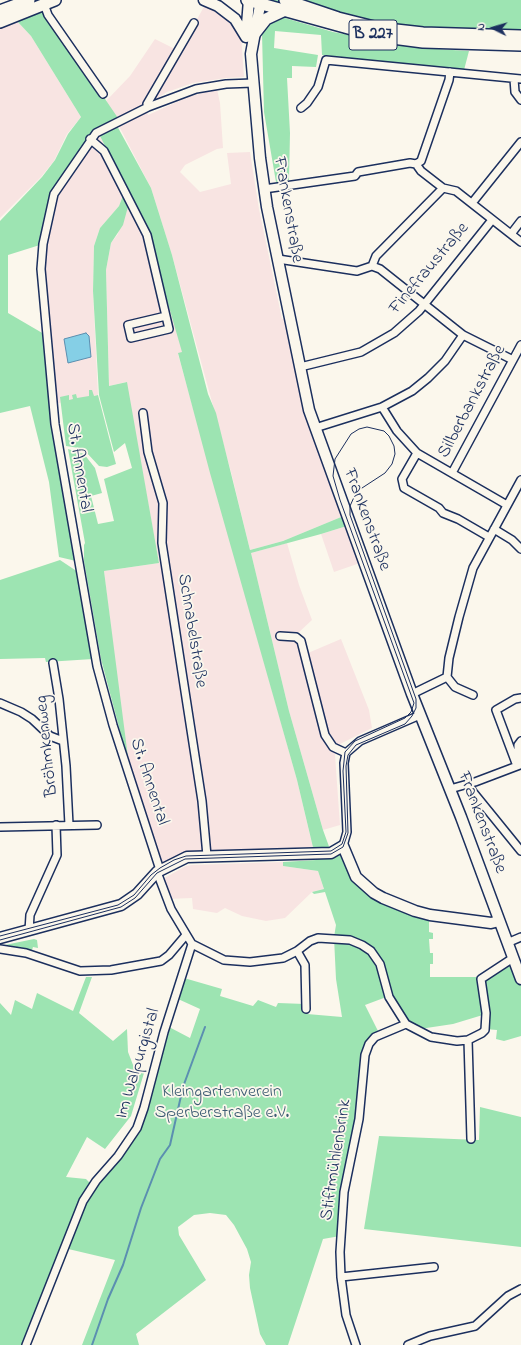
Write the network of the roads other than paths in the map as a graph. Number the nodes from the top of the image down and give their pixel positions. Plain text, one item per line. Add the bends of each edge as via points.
1 (55, 0) edge
2 (204, 0) edge
3 (248, 0) edge
4 (260, 2) edge
5 (37, 4) edge
6 (284, 5) edge
7 (5, 11) edge
8 (0, 22) edge
9 (194, 23) dead end
10 (251, 35) junction
11 (521, 36) edge
12 (521, 45) edge
13 (450, 72) junction
14 (518, 79) edge
15 (253, 83) junction
16 (103, 94) dead end
17 (521, 100) edge
18 (148, 107) junction
19 (301, 108) dead end
20 (90, 139) junction
21 (521, 142) edge
22 (416, 164) junction
23 (443, 188) junction
24 (264, 189) junction
25 (472, 203) junction
26 (492, 220) junction
27 (521, 221) edge
28 (511, 234) junction
29 (521, 242) edge
30 (278, 259) junction
31 (372, 266) junction
32 (425, 303) junction
33 (166, 316) junction
34 (463, 335) junction
35 (521, 345) edge
36 (513, 360) junction
37 (300, 368) junction
38 (382, 407) junction
39 (143, 413) dead end
40 (315, 428) junction
41 (417, 453) junction
42 (452, 473) junction
43 (521, 480) edge
44 (507, 505) junction
45 (494, 529) junction
46 (489, 537) junction
47 (521, 549) edge
48 (280, 636) dead end
49 (53, 663) dead end
50 (447, 677) junction
51 (412, 694) junction
52 (473, 695) dead end
53 (521, 698) edge
54 (0, 703) edge
55 (420, 714) junction
56 (63, 741) junction
57 (521, 741) edge
58 (346, 753) junction
59 (520, 764) edge
60 (468, 783) junction
61 (450, 789) junction
62 (56, 824) junction
63 (69, 825) junction
64 (98, 825) dead end
65 (0, 827) edge
66 (343, 846) junction
67 (521, 851) edge
68 (207, 856) junction
69 (159, 871) junction
70 (499, 921) junction
71 (29, 931) junction
72 (186, 935) junction
73 (521, 937) edge
74 (0, 938) edge
75 (507, 942) junction
76 (192, 944) junction
77 (0, 950) edge
78 (297, 951) junction
79 (513, 958) junction
80 (521, 979) edge
81 (306, 1009) dead end
82 (406, 1024) junction
83 (468, 1040) junction
84 (471, 1139) dead end
85 (434, 1267) dead end
86 (341, 1277) junction
87 (521, 1289) edge
88 (26, 1345) edge
89 (356, 1345) edge
90 (408, 1345) edge

1 - 5 main road
2 - 10 main road via 218,6
3 - 4 main road, B 227
3 - 10 main road, Frankenstraße
4 - 6 main road, B 227
4 - 10 main road, Frankenstraße
5 - 7 main road
5 - 16 street via 48,15
6 - 10 main road
6 - 11 main road, B 227 via 378,28 423,33
6 - 12 main road, B 227 via 377,36 423,42
7 - 8 main road
9 - 18 street via 147,104
10 - 15 main road, Frankenstraße
13 - 14 street
13 - 19 street via 326,60 318,87 308,103
13 - 22 street via 421,160
14 - 17 street via 515,92
15 - 18 street, St. Annental via 196,89
15 - 24 main road, Frankenstraße
18 - 20 street, St. Annental via 101,129
20 - 33 street via 104,151 147,235
20 - 69 street, St. Annental via 59,186 51,204 41,269 46,332 59,449 97,666
21 - 25 street
22 - 23 street
22 - 24 street
23 - 25 street via 452,189
23 - 31 street via 376,256
24 - 30 main road, Frankenstraße
25 - 26 street
26 - 28 street
26 - 32 street, Finefraustraße
27 - 28 street
28 - 29 street
30 - 31 street via 357,270
30 - 37 main road, Frankenstraße
31 - 32 street via 386,272
32 - 34 street
32 - 37 street, Finefraustraße via 404,326 376,345 348,357
33 - 33 street via 169,329 131,338 128,325
34 - 36 street
34 - 38 street via 445,361 428,378 412,391
35 - 36 street, Silberbankstraße
36 - 42 street, Silberbankstraße
37 - 40 main road, Frankenstraße
38 - 40 street
38 - 41 street via 397,432
39 - 68 street, Schnabelstraße via 148,452 163,503 162,543 202,801
40 - 51 main road, Frankenstraße
41 - 42 street
41 - 46 street via 402,479 404,488 439,508 443,513
42 - 44 street
43 - 44 street
44 - 45 street
45 - 46 street
45 - 47 street
46 - 50 street via 466,586
48 - 58 street via 296,636 301,641 325,735 333,747
49 - 56 street, Bröhmkenweg
50 - 51 street
50 - 52 street via 455,687
51 - 55 main road, Frankenstraße
53 - 59 street via 496,710
54 - 56 street via 21,712 50,736
55 - 58 street via 360,741
55 - 61 main road, Frankenstraße
56 - 63 street, Bröhmkenweg
57 - 59 street via 518,745
58 - 66 street via 344,763 347,832
59 - 60 street
60 - 61 street
60 - 67 street
61 - 70 main road, Frankenstraße
62 - 63 street
62 - 65 street
62 - 71 street via 57,855 30,915
63 - 64 street
66 - 68 main road via 331,853
66 - 70 main road via 356,877 383,898 430,915 478,922
68 - 69 main road via 187,857
69 - 71 main road via 137,894 121,905
69 - 72 street via 167,901
70 - 75 main road, Frankenstraße
71 - 74 main road
72 - 76 street
72 - 77 street via 161,961 106,971 80,971 26,953
73 - 75 street
75 - 79 main road, Frankenstraße
76 - 78 street via 224,960 236,962 273,960
76 - 88 street, Im Walpurgistal via 137,1128 83,1201
78 - 81 street via 306,965
78 - 82 street via 318,938 350,940 368,948 380,964 389,996
79 - 80 main road, Frankenstraße
79 - 83 street via 481,979 486,1013 484,1030
82 - 83 street via 431,1037
82 - 86 street, Stiftmühlenbrink via 375,1037 365,1055 360,1119 344,1192 340,1243
83 - 84 street
85 - 86 street
86 - 89 street, Stiftmühlenbrink via 346,1315
87 - 90 street via 508,1296 474,1326 430,1336

